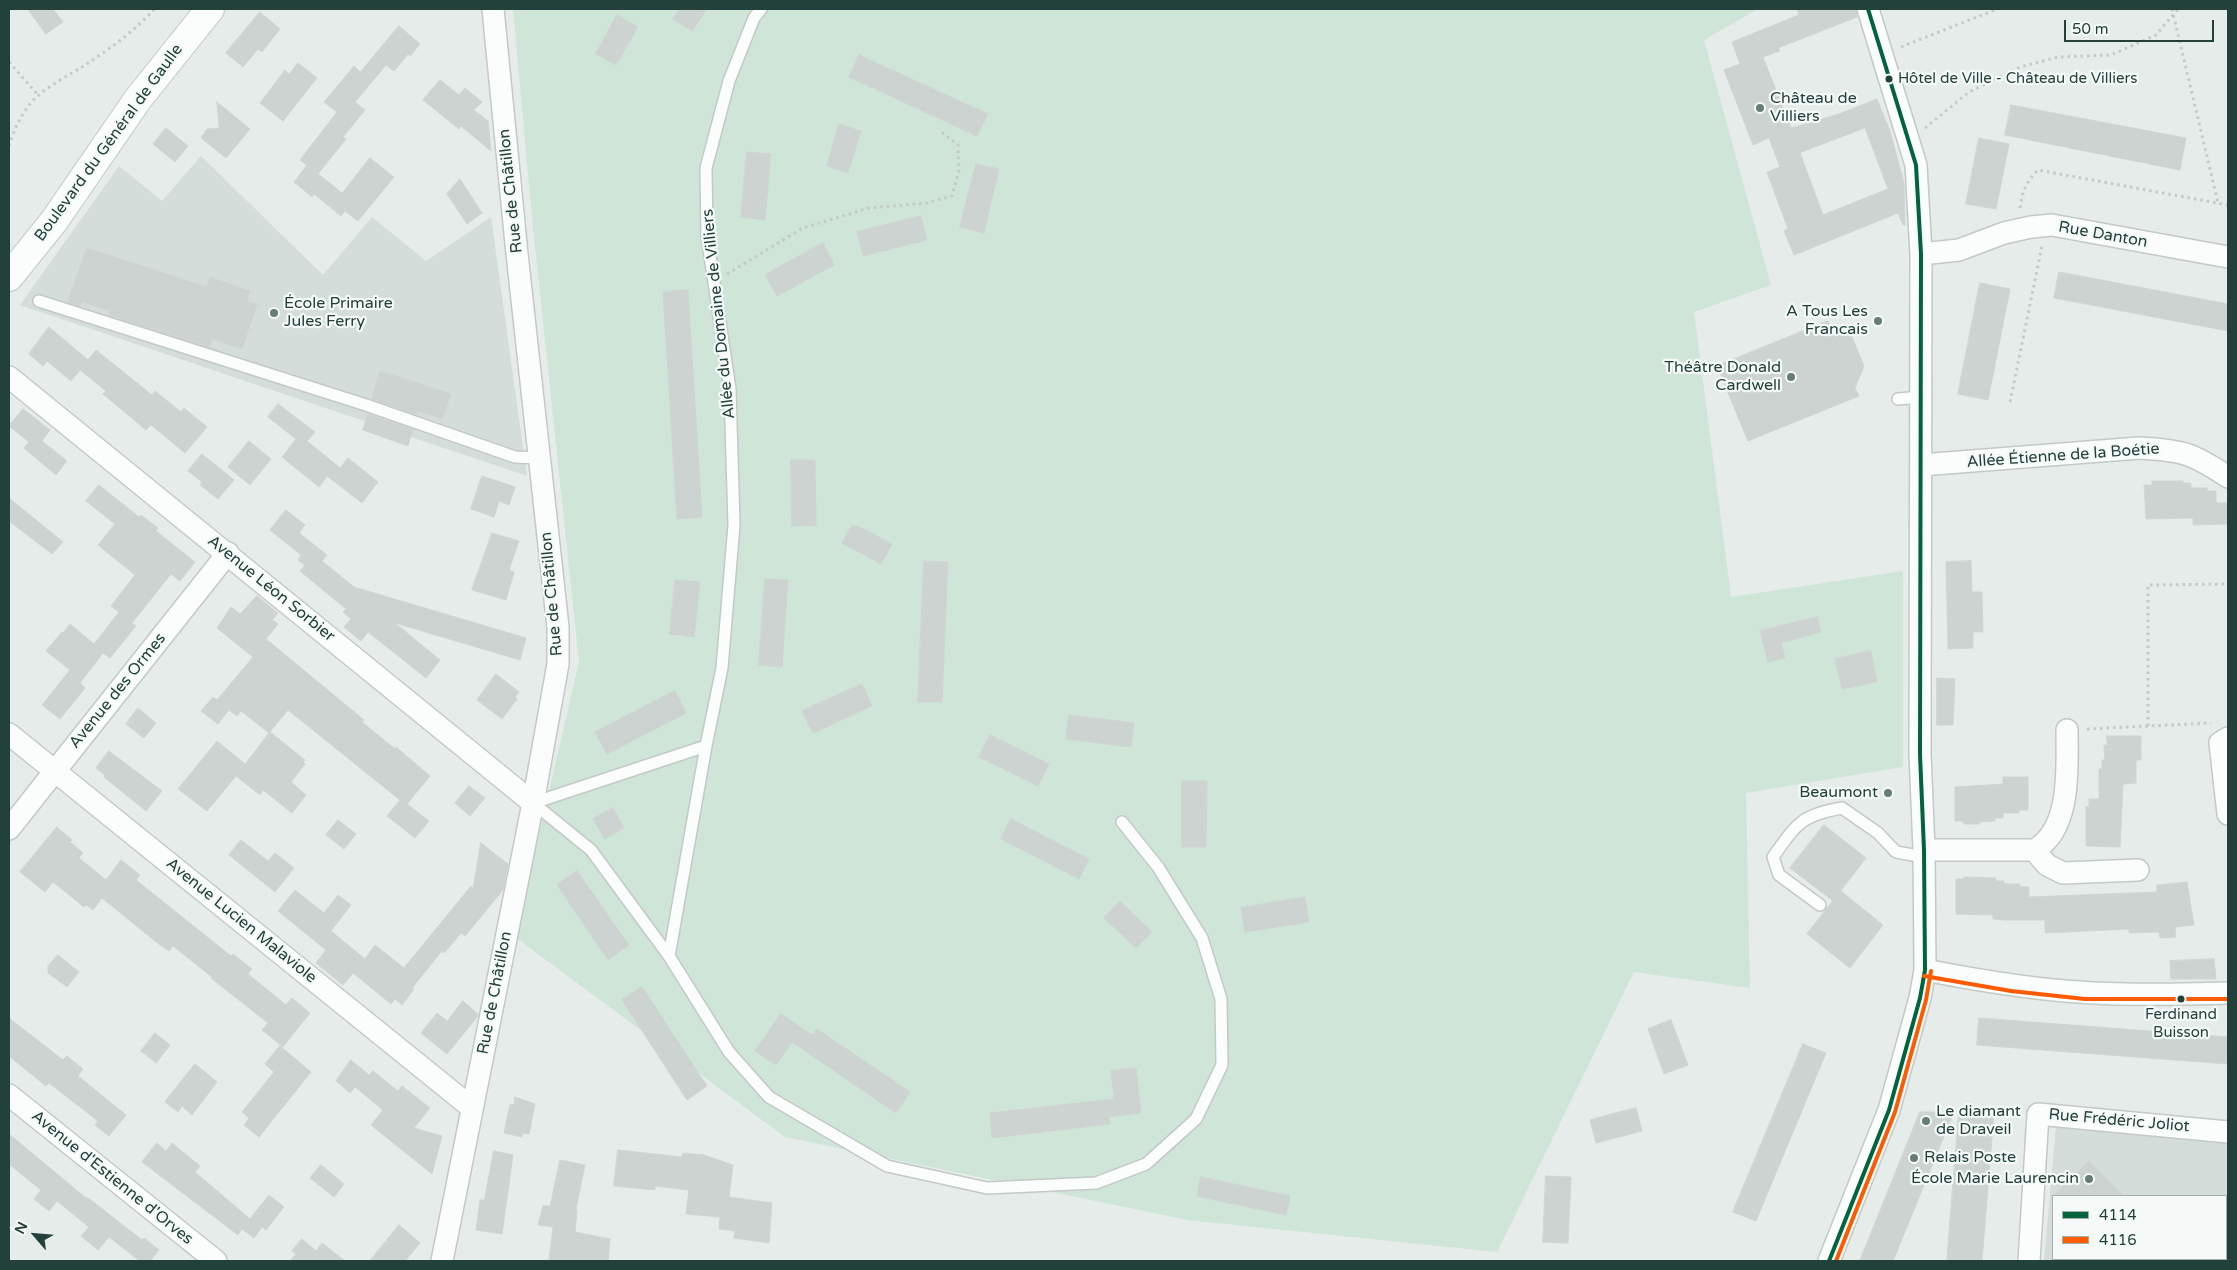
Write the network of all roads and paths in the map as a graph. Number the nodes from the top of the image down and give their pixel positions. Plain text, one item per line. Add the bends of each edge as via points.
1 (154, 9) edge
2 (210, 9) edge
3 (493, 9) edge
4 (761, 9) edge
5 (1868, 9) edge
6 (1997, 9) edge
7 (2178, 9) edge
8 (2173, 11) edge
9 (1881, 54) junction
10 (9, 62) edge
11 (39, 96) junction
12 (940, 131) dead end
13 (1909, 142) junction
14 (9, 146) edge
15 (2218, 203) junction
16 (2228, 205) edge
17 (2046, 226) junction
18 (2024, 228) junction
19 (1920, 254) junction
20 (2228, 257) edge
21 (9, 277) edge
22 (714, 282) junction
23 (39, 301) dead end
24 (9, 377) edge
25 (1920, 397) junction
26 (1898, 399) dead end
27 (2010, 402) dead end
28 (539, 458) junction
29 (1921, 465) junction
30 (2228, 477) edge
31 (228, 553) junction
32 (2228, 584) edge
33 (2148, 726) junction
34 (2066, 730) joint
35 (2222, 731) edge
36 (9, 734) edge
37 (706, 746) junction
38 (54, 771) junction
39 (533, 802) junction
40 (2228, 814) edge
41 (1122, 822) dead end
42 (9, 829) edge
43 (2034, 850) junction
44 (1924, 854) junction
45 (2138, 870) dead end
46 (1820, 905) dead end
47 (669, 956) junction
48 (1925, 970) junction
49 (2228, 993) edge
50 (9, 1095) edge
51 (472, 1108) junction
52 (2228, 1132) edge
53 (216, 1261) edge
54 (442, 1261) edge
55 (1828, 1261) edge
56 (2028, 1261) edge

1 - 11 path via 132,30
2 - 21 main road, Boulevard du Général de Gaulle via 138,99 54,221
3 - 28 street, Rue de Châtillon
4 - 22 lane, Allée du Domaine de Villiers via 754,18 729,80 706,168 707,236
5 - 9 street
6 - 9 path
7 - 8 path
8 - 13 path via 2156,35 2111,55 2058,57 2020,67 1969,92
8 - 15 path
9 - 13 street
10 - 11 path
11 - 14 path via 29,105
12 - 22 path via 958,144 959,170 952,196 928,203 869,208 803,228
13 - 19 street via 1916,165
15 - 16 path
15 - 18 path via 2038,170 2022,193 2020,209
17 - 18 street, Rue Danton
17 - 20 street, Rue Danton via 2076,228
17 - 27 path
18 - 19 street, Rue Danton via 1959,250
19 - 25 street
22 - 37 lane, Allée du Domaine de Villiers via 730,389 734,525 722,668
23 - 28 lane via 366,405 515,457
24 - 31 street, Avenue Léon Sorbier
25 - 26 lane
25 - 29 street
28 - 39 street, Rue de Châtillon via 558,627 558,664
29 - 30 street, Allée Étienne de la Boétie via 2138,448 2167,449 2191,454
29 - 44 street via 1920,754
31 - 38 street, Avenue des Ormes
31 - 39 street, Avenue Léon Sorbier
32 - 33 path via 2148,585
33 - 34 path
33 - 35 path
34 - 43 street via 2067,782 2061,813 2051,836
35 - 40 street via 2220,743
36 - 38 street, Avenue Lucien Malaviole
37 - 39 lane
37 - 47 lane, Allée du Domaine de Villiers
38 - 42 street, Avenue des Ormes
38 - 51 street, Avenue Lucien Malaviole
39 - 47 lane via 591,850
39 - 51 street, Rue de Châtillon
41 - 47 lane via 1158,867 1202,938 1222,1000 1222,1065 1196,1119 1146,1164 1096,1183 987,1188 887,1166 769,1097 729,1052
43 - 44 street
43 - 45 street via 2047,865 2063,873
44 - 46 lane via 1896,852 1878,834 1842,808 1822,811 1798,823 1773,857 1779,875
44 - 48 street
48 - 49 street via 2065,991 2130,995
48 - 55 street via 1889,1110
50 - 53 street, Avenue d'Estienne d'Orves
51 - 54 street, Rue de Châtillon
52 - 56 street, Rue Frédéric Joliot via 2038,1114

